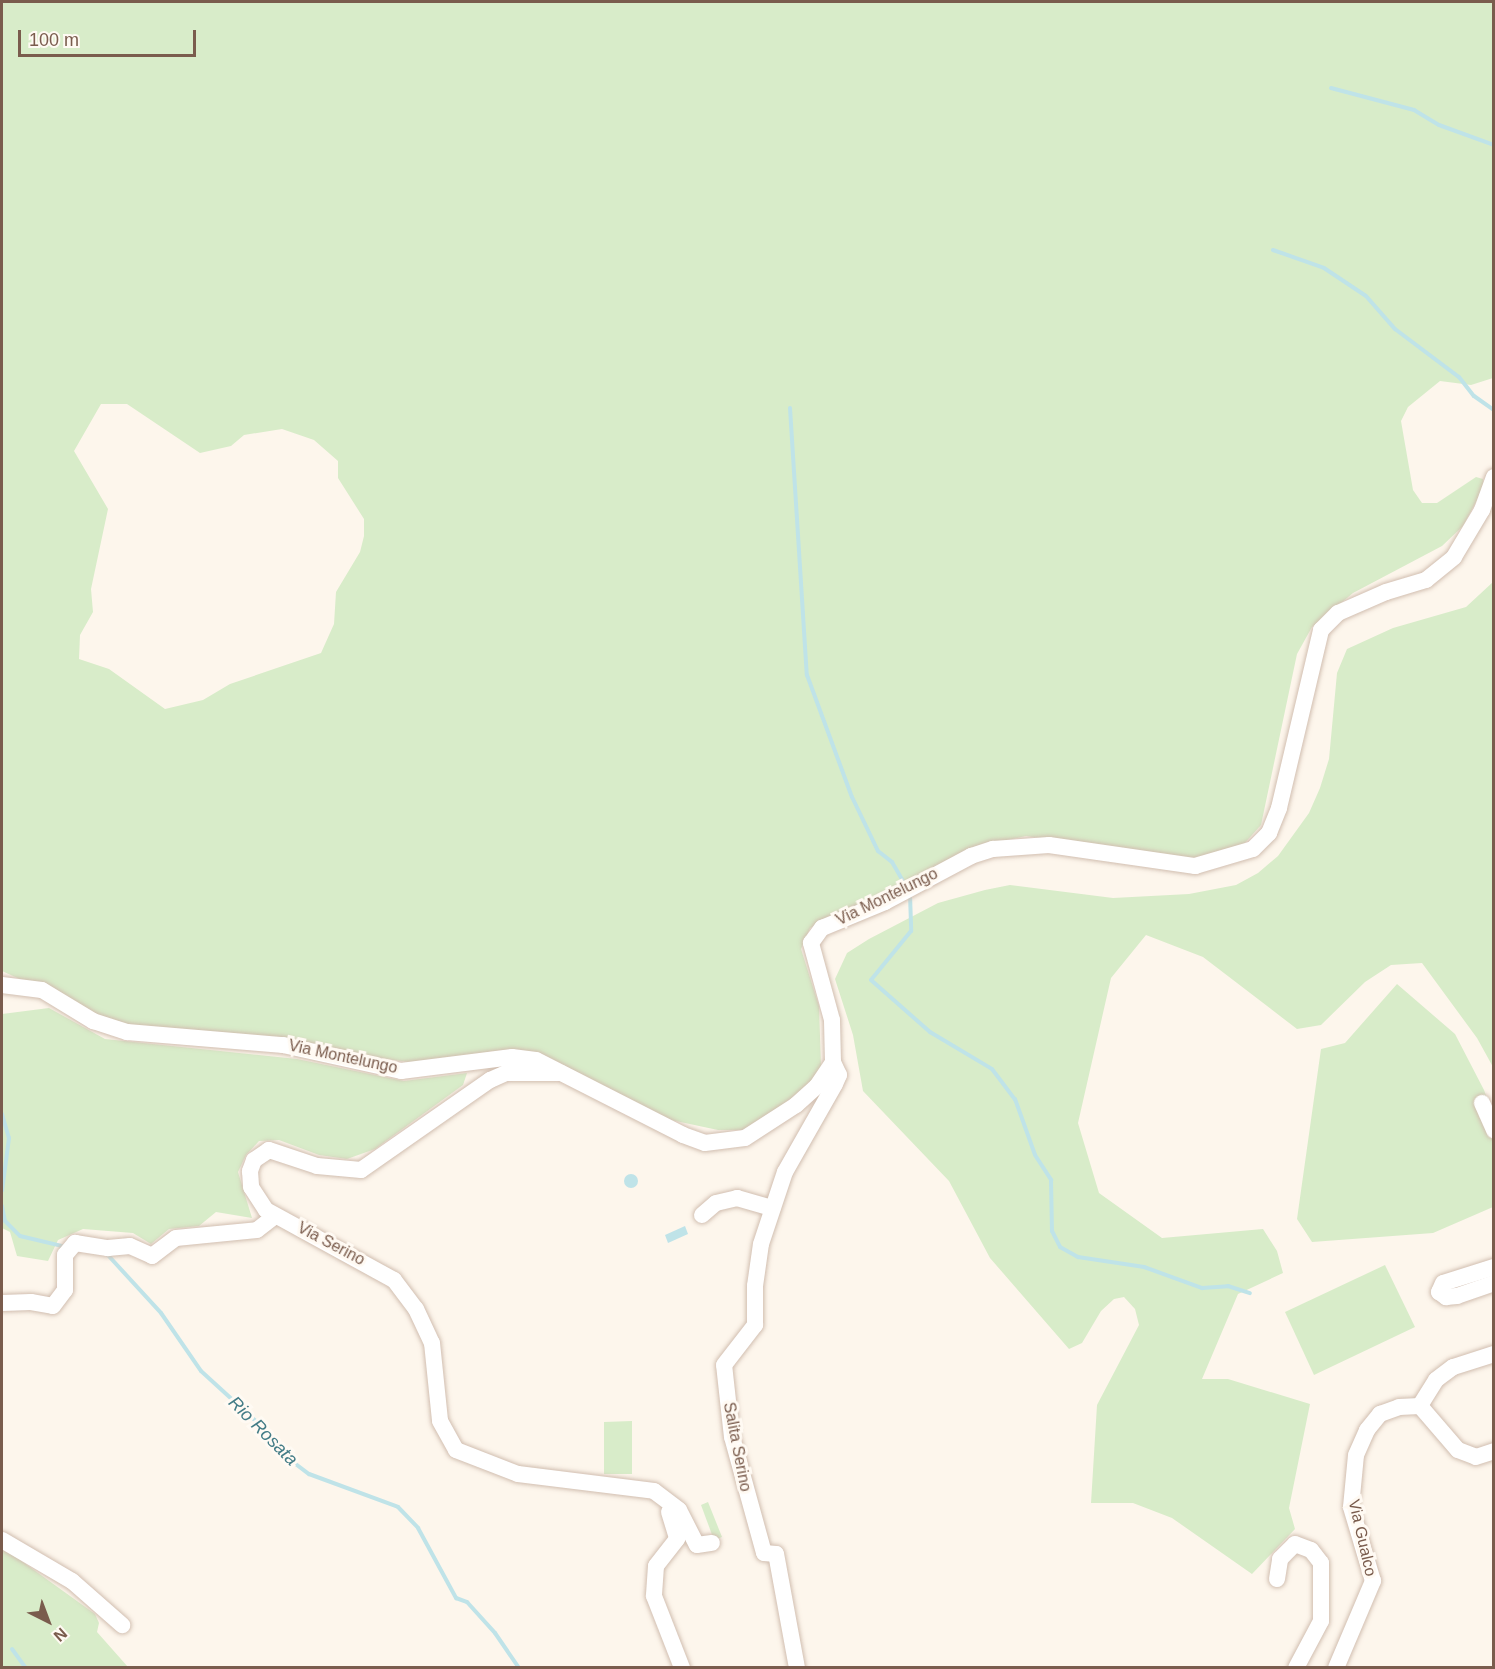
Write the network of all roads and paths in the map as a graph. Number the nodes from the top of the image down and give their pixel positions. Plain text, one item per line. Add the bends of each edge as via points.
1 (1494, 477) edge
2 (2, 985) edge
3 (833, 1062) junction
4 (561, 1073) junction
5 (1482, 1103) dead end
6 (1494, 1130) edge
7 (773, 1208) junction
8 (702, 1215) dead end
9 (275, 1216) junction
10 (1494, 1267) edge
11 (1494, 1283) edge
12 (2, 1303) edge
13 (1494, 1354) edge
14 (1419, 1406) junction
15 (1494, 1451) edge
16 (663, 1498) junction
17 (2, 1540) edge
18 (712, 1543) dead end
19 (1277, 1579) dead end
20 (122, 1625) dead end
21 (682, 1668) edge
22 (797, 1668) edge
23 (1296, 1668) edge
24 (1336, 1668) edge

1 - 3 street, Via Montelungo via 1482,510 1454,557 1426,580 1338,613 1321,630 1279,808 1261,842 1242,854 1195,866 1049,845 993,849 822,928 811,943 832,1020
2 - 4 street, Via Montelungo via 42,990 93,1021 127,1032 283,1045 401,1071 512,1057 536,1060
3 - 4 street, Via Montelungo via 817,1086 778,1118 745,1138 705,1143
3 - 7 street, Salita Serino via 839,1075 789,1164
4 - 9 street, Via Serino via 506,1073 490,1080 361,1170 317,1166 278,1152 260,1154 250,1171 251,1187 259,1202
5 - 6 street
7 - 8 street via 737,1198 716,1203
7 - 22 street, Salita Serino via 755,1286 755,1325 724,1365 729,1418 764,1553 776,1554
9 - 12 street via 256,1230 176,1238 152,1256 130,1246 108,1248 75,1243 65,1255 65,1290 53,1306
9 - 16 street, Via Serino via 394,1280 416,1309 432,1343 440,1422 456,1450 518,1474 643,1488
10 - 11 street via 1443,1283 1439,1292 1446,1297 1457,1296
13 - 14 street via 1453,1367 1436,1380
14 - 15 street via 1458,1450 1476,1457
14 - 24 street, Via Gualco via 1398,1407 1380,1414 1367,1430 1356,1455 1351,1507 1373,1581
16 - 18 street, Via Serino via 679,1510 697,1545
16 - 21 street via 677,1539 656,1566 654,1596
17 - 20 street via 72,1581
19 - 23 street via 1280,1559 1296,1544 1311,1550 1321,1563 1321,1621

